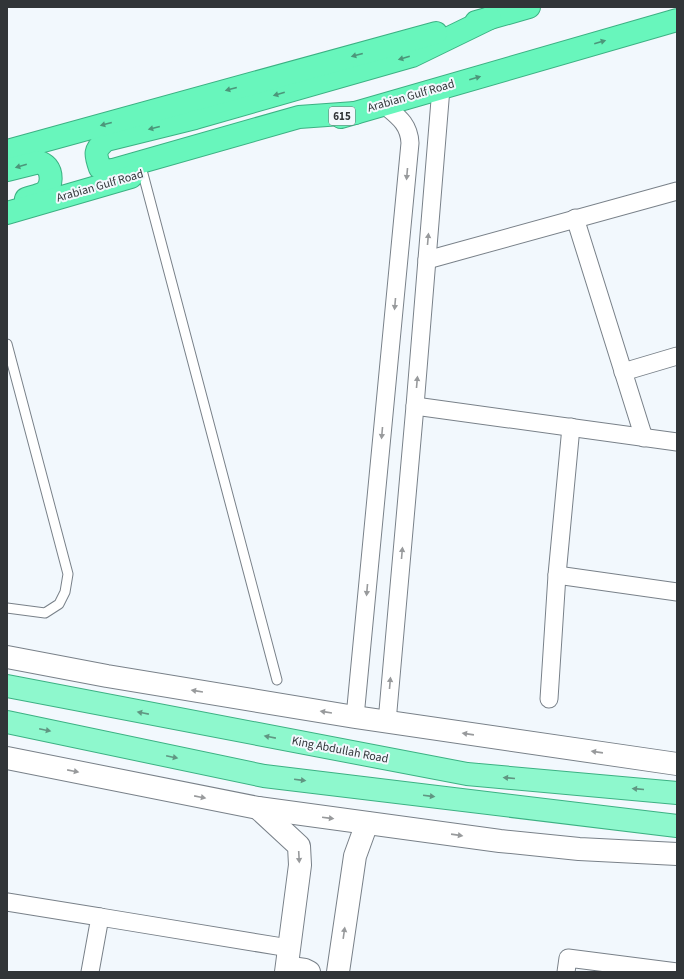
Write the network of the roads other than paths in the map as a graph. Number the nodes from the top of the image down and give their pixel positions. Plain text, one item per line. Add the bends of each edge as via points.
1 (529, 7) edge
2 (490, 18) junction
3 (677, 20) edge
4 (441, 88) junction
5 (383, 104) junction
6 (355, 112) junction
7 (410, 143) junction
8 (436, 146) junction
9 (7, 151) edge
10 (7, 170) edge
11 (143, 174) junction
12 (677, 190) edge
13 (7, 204) edge
14 (7, 213) edge
15 (575, 218) junction
16 (427, 260) junction
17 (7, 344) edge
18 (677, 356) edge
19 (624, 372) junction
20 (414, 406) junction
21 (571, 427) junction
22 (644, 438) junction
23 (677, 442) edge
24 (557, 575) junction
25 (677, 592) edge
26 (7, 608) edge
27 (7, 657) edge
28 (278, 680) dead end
29 (7, 686) edge
30 (549, 700) dead end
31 (355, 717) junction
32 (7, 722) edge
33 (387, 722) junction
34 (7, 758) edge
35 (677, 764) edge
36 (677, 793) edge
37 (258, 808) junction
38 (367, 823) junction
39 (677, 826) edge
40 (677, 854) edge
41 (7, 902) edge
42 (100, 916) junction
43 (289, 948) junction
44 (90, 972) edge
45 (286, 972) edge
46 (294, 972) edge
47 (309, 972) edge
48 (338, 972) edge
49 (566, 972) edge
50 (677, 972) edge

1 - 2 highway
2 -> 6 highway via 412,56 195,118 106,140 97,150 96,158 100,168 106,171 113,170 300,117
2 -> 9 highway
4 -> 3 highway, Arabian Gulf Road / 615
4 - 5 highway, Arabian Gulf Road / 615
4 - 8 street
5 - 6 highway, Arabian Gulf Road / 615
5 - 7 street via 406,127 410,134
6 - 11 highway, Arabian Gulf Road / 615
7 - 8 street
7 -> 31 street
16 -> 8 street
13 -> 10 highway via 34,197 46,191 50,184 50,173 46,166 39,162
11 - 14 highway, Arabian Gulf Road / 615
11 - 28 lane
12 - 15 street
15 - 16 street
15 - 19 street
20 -> 16 street
17 - 26 lane via 68,574 60,604 45,613
18 - 19 street
19 - 22 street
20 - 21 street
33 -> 20 street
21 - 22 street
21 - 24 street
22 - 23 street
24 - 25 street
24 - 30 street
31 -> 27 main road
36 -> 29 main road, King Abdullah Road via 467,774
31 - 33 main road
32 -> 39 main road via 264,776
35 -> 33 main road
34 -> 37 main road
37 -> 38 main road
37 -> 43 main road via 299,846 300,865
38 -> 40 main road via 579,849
48 -> 38 main road via 355,856
41 - 42 street
42 - 43 street
42 - 44 street
43 - 45 main road
46 - 47 main road via 298,969
49 - 50 street via 568,958

